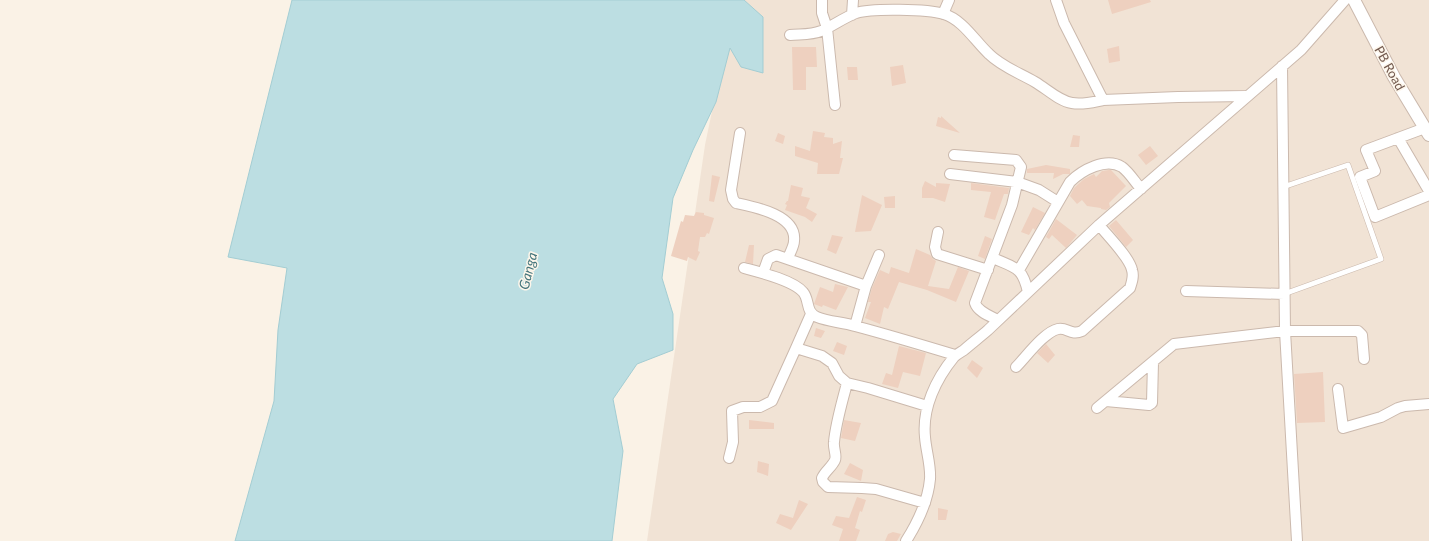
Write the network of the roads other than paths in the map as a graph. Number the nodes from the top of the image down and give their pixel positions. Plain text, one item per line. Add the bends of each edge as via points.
1 (822, 0) edge
2 (853, 0) edge
3 (949, 0) edge
4 (1056, 0) edge
5 (1345, 0) edge
6 (1354, 0) edge
7 (943, 14) junction
8 (852, 15) junction
9 (827, 28) junction
10 (790, 34) dead end
11 (1282, 66) junction
12 (1246, 96) junction
13 (1103, 100) junction
14 (835, 105) dead end
15 (1427, 131) edge
16 (740, 133) dead end
17 (1398, 138) junction
18 (954, 155) dead end
19 (950, 174) dead end
20 (1018, 182) junction
21 (1283, 187) junction
22 (1141, 189) junction
23 (1429, 191) edge
24 (1429, 195) edge
25 (1058, 202) junction
26 (1099, 225) junction
27 (938, 232) dead end
28 (879, 255) dead end
29 (788, 258) junction
30 (993, 258) junction
31 (744, 268) dead end
32 (988, 270) junction
33 (1019, 270) junction
34 (763, 273) junction
35 (866, 286) junction
36 (1186, 291) dead end
37 (1028, 292) junction
38 (1284, 294) junction
39 (811, 314) junction
40 (998, 320) junction
41 (855, 326) junction
42 (1285, 330) junction
43 (796, 348) junction
44 (955, 355) junction
45 (1364, 359) dead end
46 (1153, 362) junction
47 (1016, 367) dead end
48 (847, 383) junction
49 (1338, 389) dead end
50 (1106, 401) junction
51 (1429, 404) edge
52 (927, 406) junction
53 (1097, 408) dead end
54 (729, 458) dead end
55 (925, 503) junction
56 (906, 541) edge
57 (1297, 541) edge

1 - 9 street via 822,13
2 - 8 street
3 - 7 street
4 - 13 street via 1064,23
5 - 11 street via 1301,50
6 - 15 street, PB Road via 1394,77
7 - 8 street via 928,11 871,10
7 - 13 street via 953,18 990,55 1053,94 1071,103 1084,104
8 - 9 street via 838,20
9 - 10 street via 820,32
9 - 14 street
11 - 12 street
11 - 21 street
12 - 13 street
12 - 22 street
15 - 17 street
16 - 29 street via 731,190 733,199 736,203 786,220 792,230 794,241
17 - 23 street
17 - 24 street via 1366,150 1375,171 1360,177 1376,217
18 - 20 street via 1016,160 1021,167
19 - 20 street
20 - 25 street via 1039,190
20 - 30 street
21 - 38 street
21 - 38 lane via 1348,165 1381,259
22 - 25 street via 1123,168 1114,164 1103,164 1076,175
22 - 26 street
25 - 33 street
26 - 37 street
26 - 47 street via 1132,268 1133,279 1130,288 1082,332 1073,333 1064,329 1051,332
27 - 32 street via 935,247 937,254
28 - 35 street
29 - 34 street via 771,256 766,261
29 - 35 street
30 - 32 street
30 - 33 street
31 - 34 street
32 - 40 street via 975,303 980,311
33 - 37 street
34 - 39 street via 803,291
35 - 41 street
36 - 38 street
37 - 40 street
38 - 42 street
39 - 41 street
39 - 43 street
40 - 44 street via 972,344
41 - 44 street
42 - 45 street via 1358,330 1362,335
42 - 46 street via 1181,342 1174,344
42 - 57 street
43 - 48 street via 822,356
43 - 54 street via 772,401 760,407 744,407 732,411 733,438
44 - 52 street
46 - 50 street
46 - 50 street via 1152,403 1149,405
48 - 52 street
48 - 55 street via 836,426 836,458 826,470 823,482 828,487 876,489
49 - 51 street via 1342,428 1382,417 1405,406
50 - 53 street
52 - 55 street via 924,430 930,481
55 - 56 street

